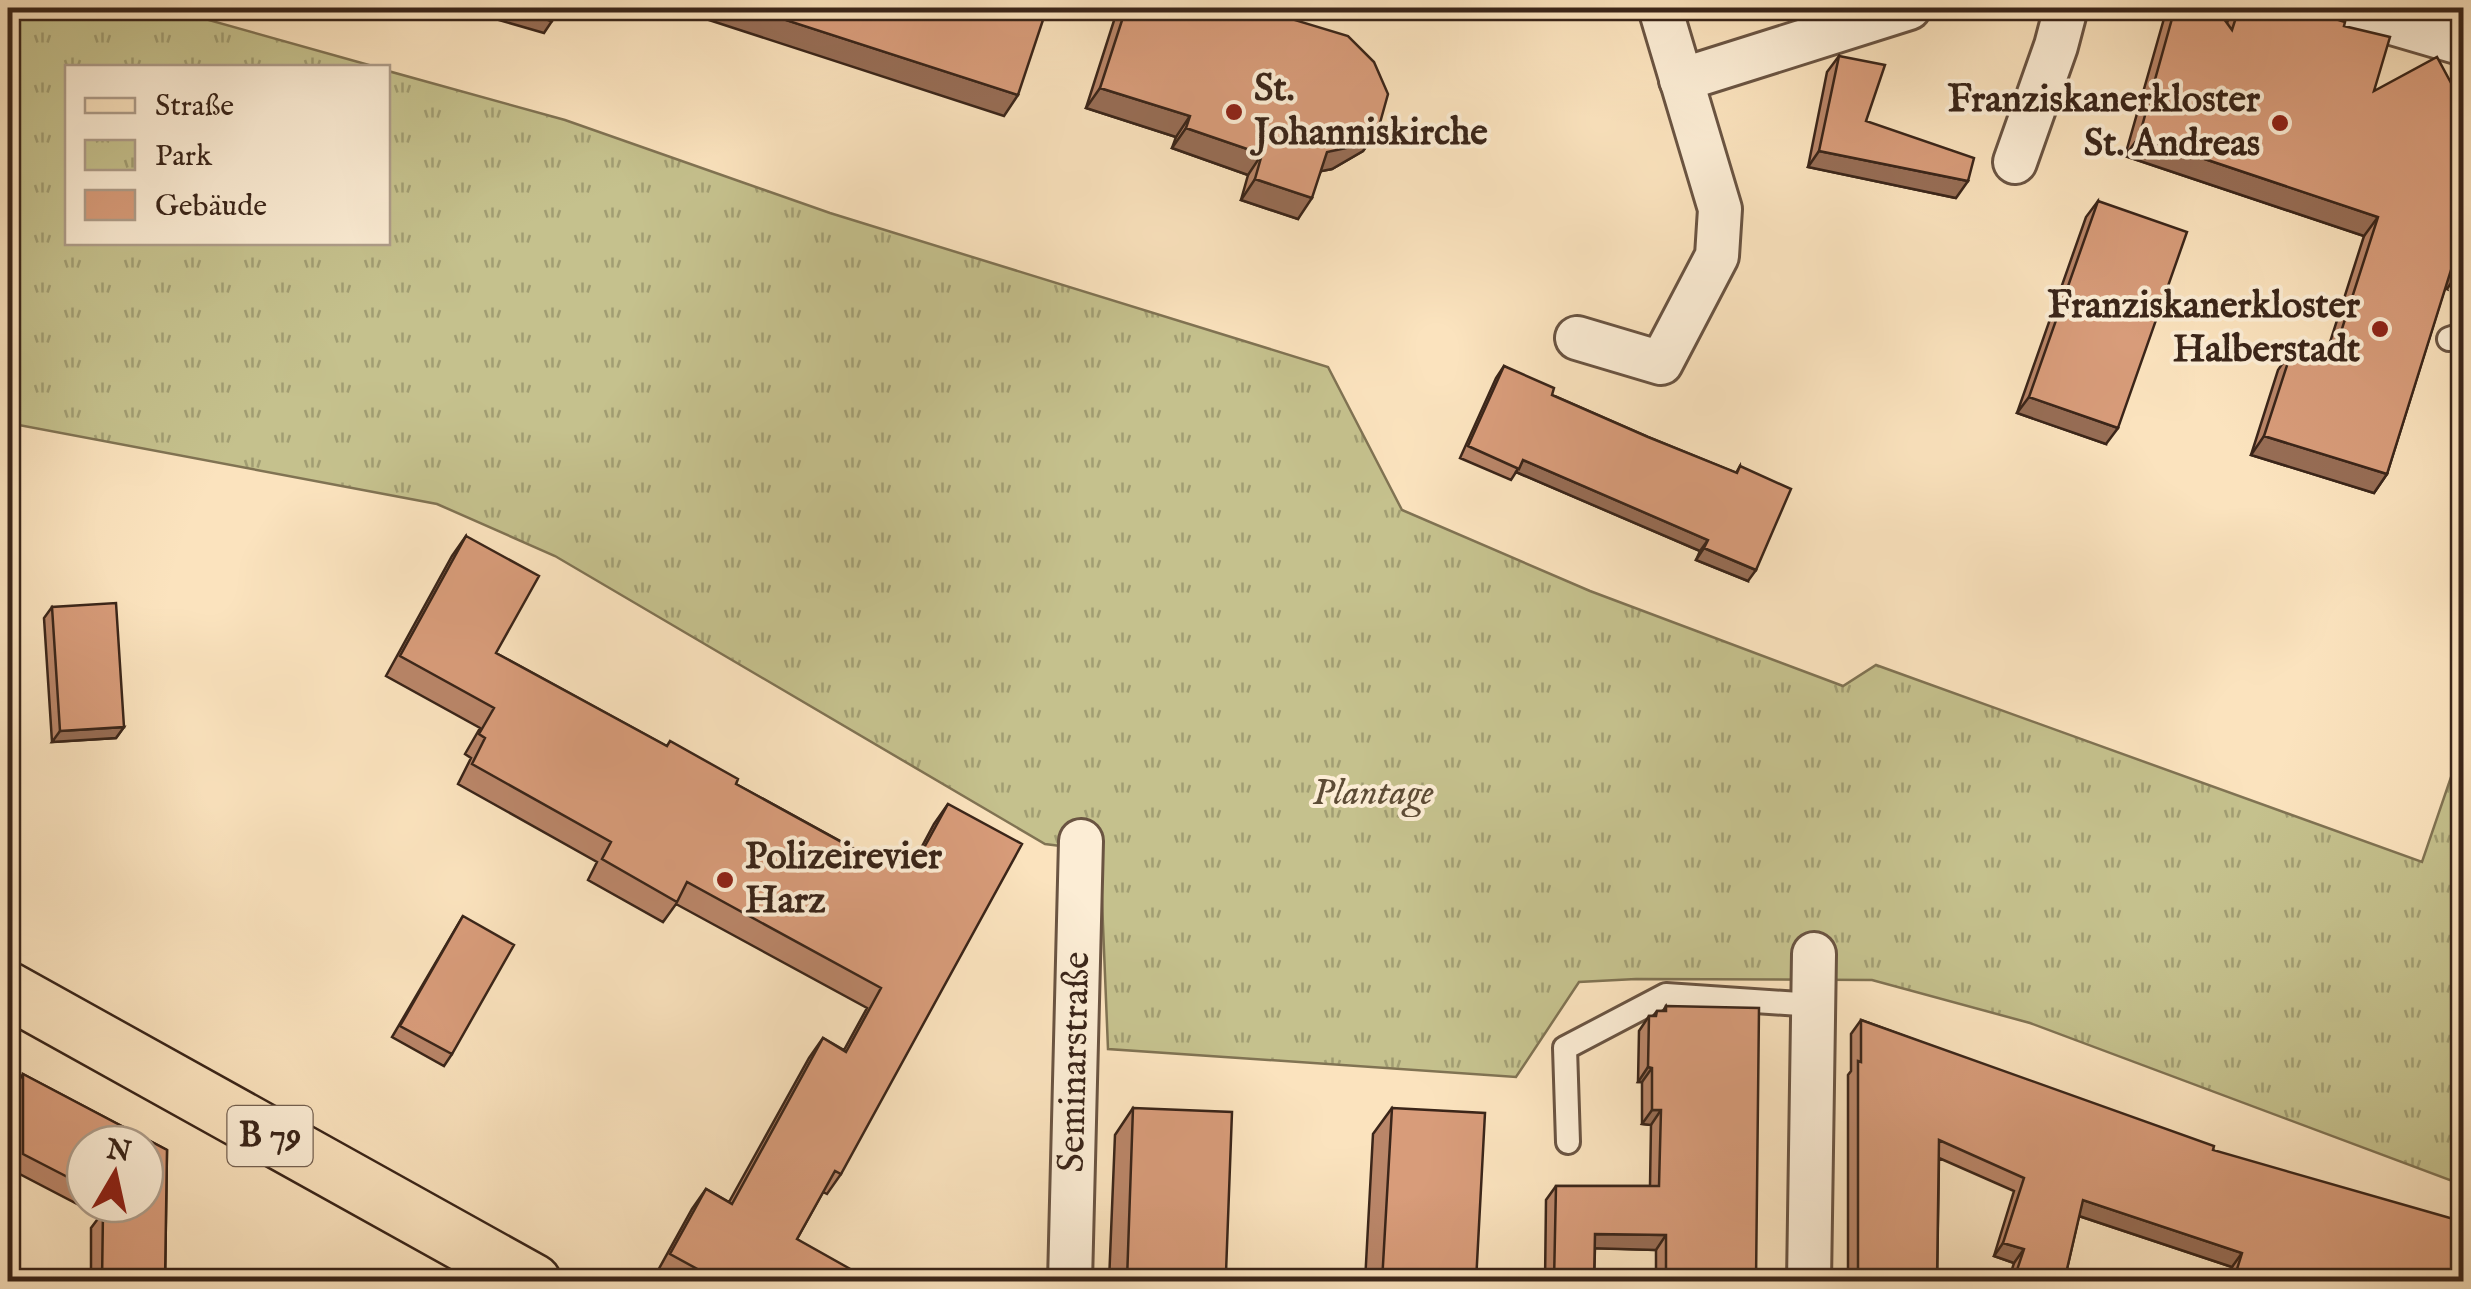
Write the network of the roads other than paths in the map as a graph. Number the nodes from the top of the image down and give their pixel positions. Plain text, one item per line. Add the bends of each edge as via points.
1 (1660, 8) edge
2 (1909, 8) edge
3 (2066, 8) edge
4 (2342, 8) edge
5 (2464, 44) edge
6 (1681, 80) junction
7 (2015, 162) dead end
8 (1577, 338) dead end
9 (1082, 841) dead end
10 (1814, 954) dead end
11 (8, 990) edge
12 (1814, 1005) junction
13 (1568, 1142) dead end
14 (533, 1282) edge
15 (1070, 1282) edge
16 (1809, 1282) edge

1 - 6 street
2 - 6 street
3 - 7 street
4 - 5 street
6 - 8 street via 1720,209 1717,256 1661,363
9 - 15 street, Seminarstraße
10 - 12 street
11 - 14 main road, B 79
12 - 13 lane via 1666,995 1565,1048
12 - 16 street

